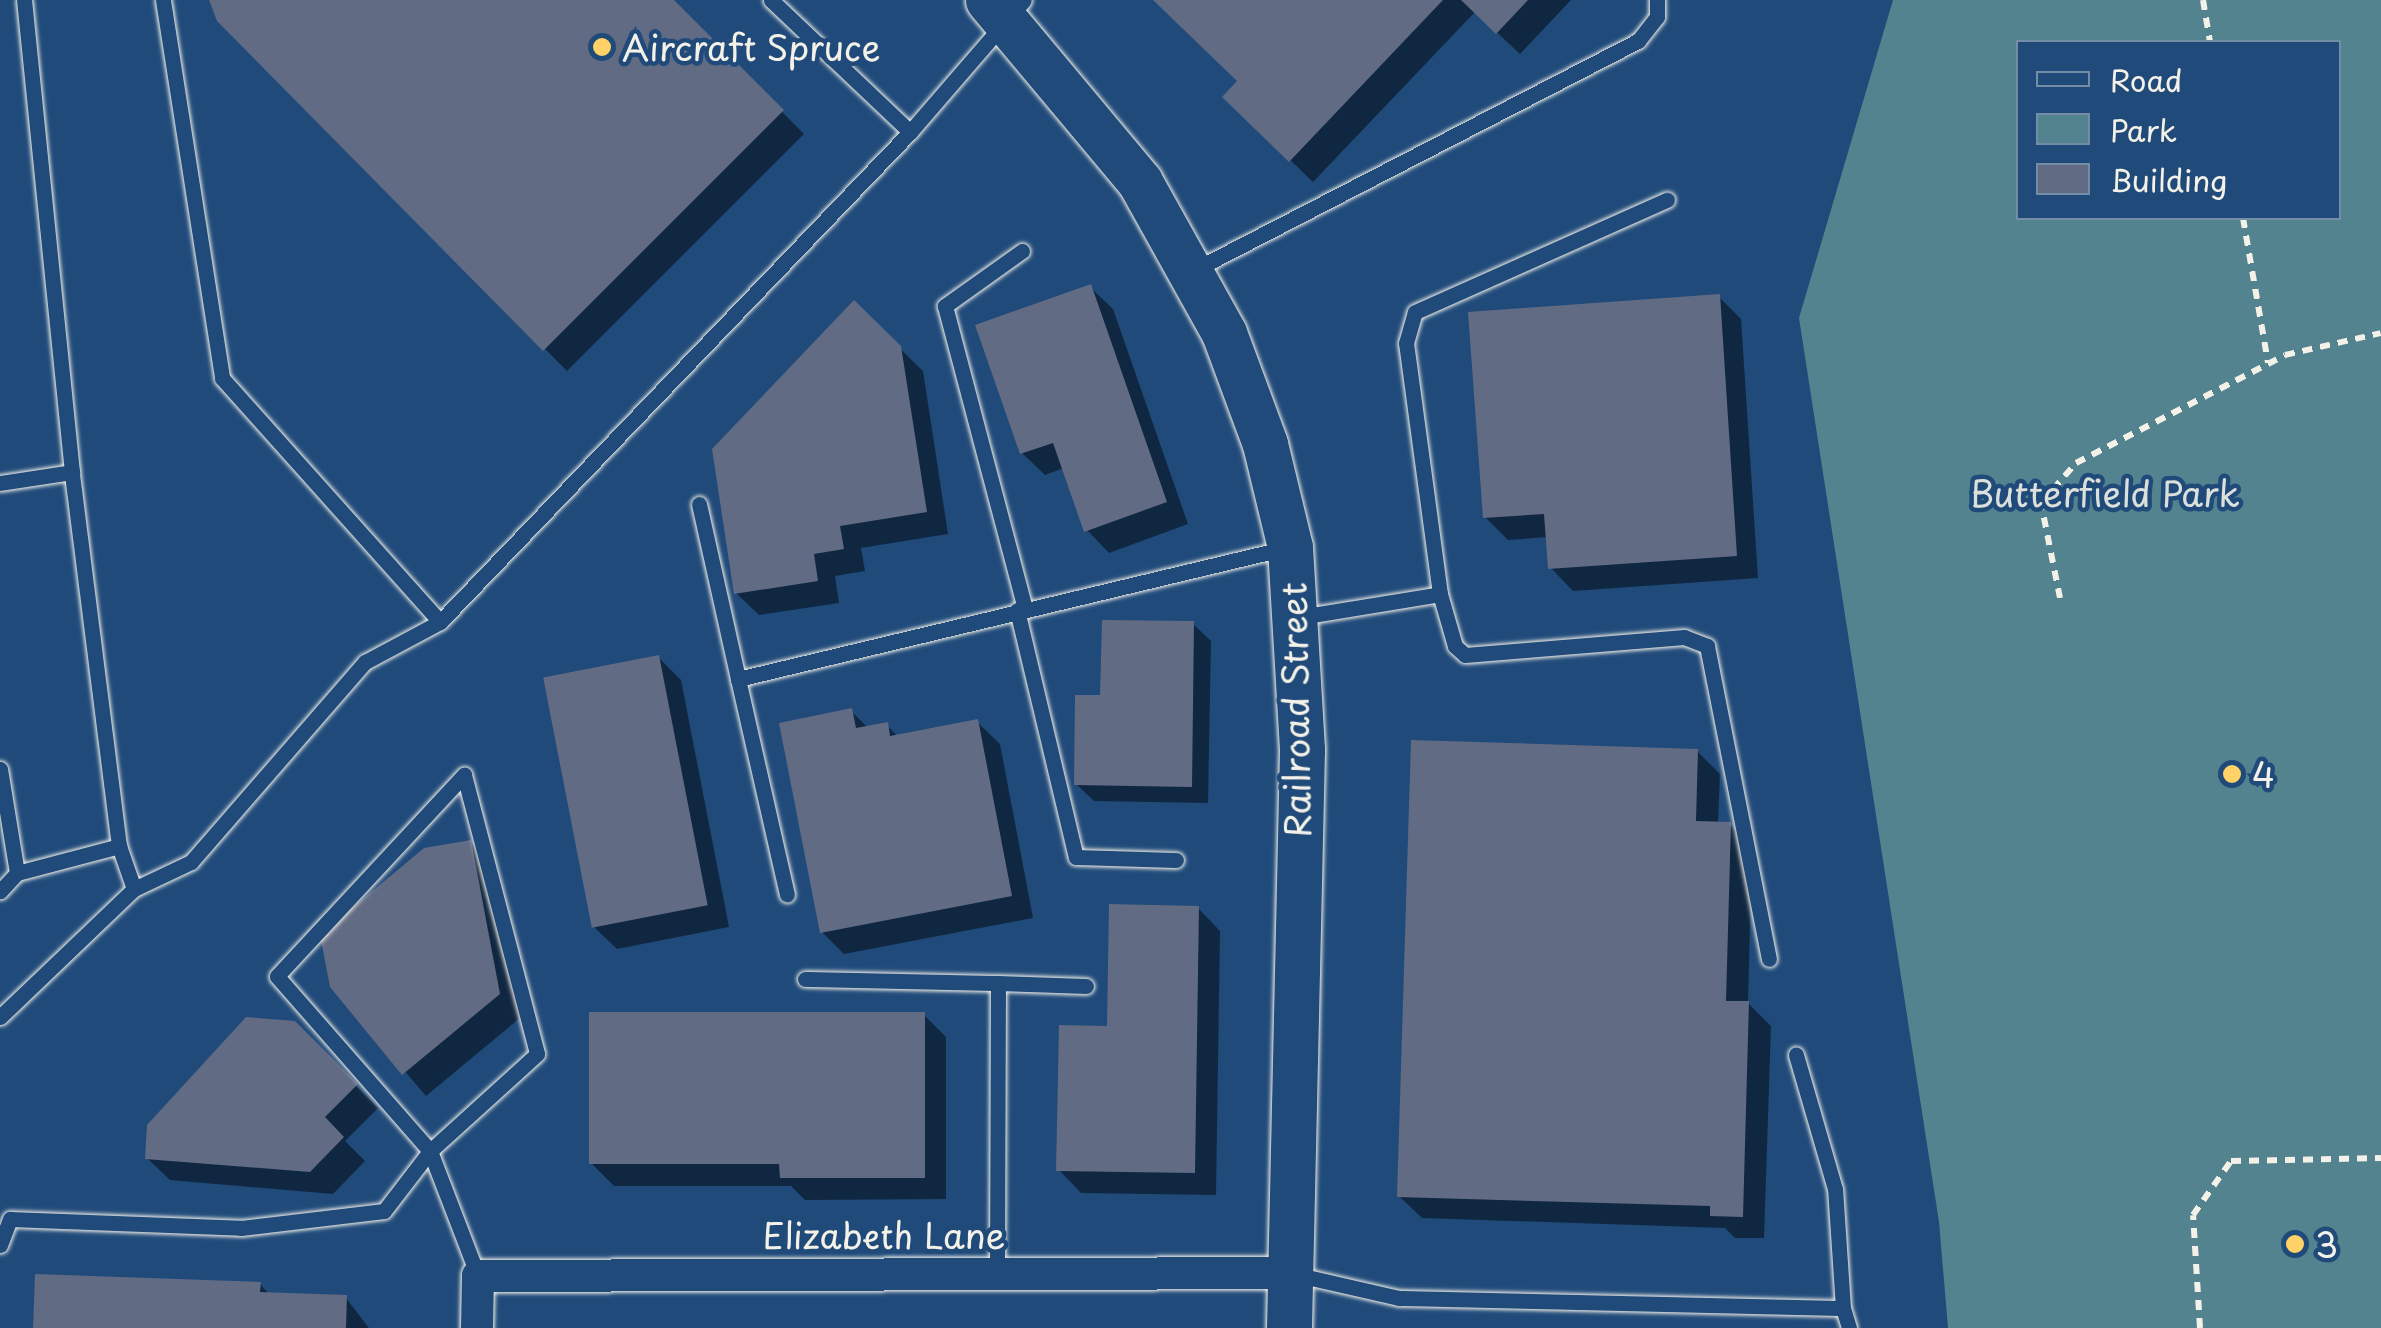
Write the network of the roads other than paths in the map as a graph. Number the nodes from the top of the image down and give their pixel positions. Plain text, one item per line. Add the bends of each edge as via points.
1 (24, 0) edge
2 (163, 0) edge
3 (772, 0) edge
4 (1658, 0) edge
5 (1006, 6) edge
6 (910, 132) junction
7 (1667, 200) dead end
8 (1022, 251) dead end
9 (1190, 272) junction
10 (72, 472) junction
11 (0, 483) edge
12 (699, 504) dead end
13 (1290, 547) junction
14 (1440, 594) junction
15 (1021, 609) junction
16 (1296, 618) junction
17 (440, 622) junction
18 (738, 679) junction
19 (0, 769) edge
20 (119, 846) junction
21 (1176, 860) dead end
22 (17, 873) junction
23 (134, 889) junction
24 (0, 891) edge
25 (787, 894) dead end
26 (1769, 959) dead end
27 (805, 980) dead end
28 (998, 984) junction
29 (1086, 986) dead end
30 (0, 1016) edge
31 (1796, 1054) dead end
32 (430, 1152) junction
33 (0, 1245) edge
34 (1290, 1273) junction
35 (997, 1274) junction
36 (478, 1276) junction
37 (1843, 1308) junction
38 (477, 1328) edge
39 (1289, 1328) edge
40 (1849, 1328) edge

1 - 10 lane
2 - 17 lane via 222,378
3 - 6 lane
4 - 9 lane via 1656,17 1638,41
5 - 6 lane
5 - 9 main road, Railroad Street via 1140,182
6 - 17 lane
7 - 14 lane via 1414,312 1406,343
8 - 15 lane via 945,306
9 - 13 main road, Railroad Street via 1224,333 1265,444
10 - 11 lane
10 - 20 lane
12 - 18 lane
13 - 15 lane
13 - 16 main road, Railroad Street
14 - 16 lane
14 - 26 lane via 1455,646 1465,655 1684,636 1707,646
15 - 18 lane
15 - 21 lane via 1076,856
16 - 34 main road, Railroad Street via 1302,750
17 - 23 lane via 365,662 190,862
18 - 25 lane
19 - 22 lane
20 - 22 lane
20 - 23 lane
22 - 24 lane
23 - 30 lane
27 - 28 lane
28 - 29 lane
28 - 35 lane
31 - 37 lane via 1835,1189
32 - 32 lane via 537,1054 464,775 277,976
32 - 33 lane via 384,1211 241,1228 10,1219
32 - 36 lane
34 - 35 street, Elizabeth Lane
34 - 37 lane via 1399,1298
34 - 39 main road, Railroad Street
35 - 36 street, Elizabeth Lane
36 - 38 street
37 - 40 lane

